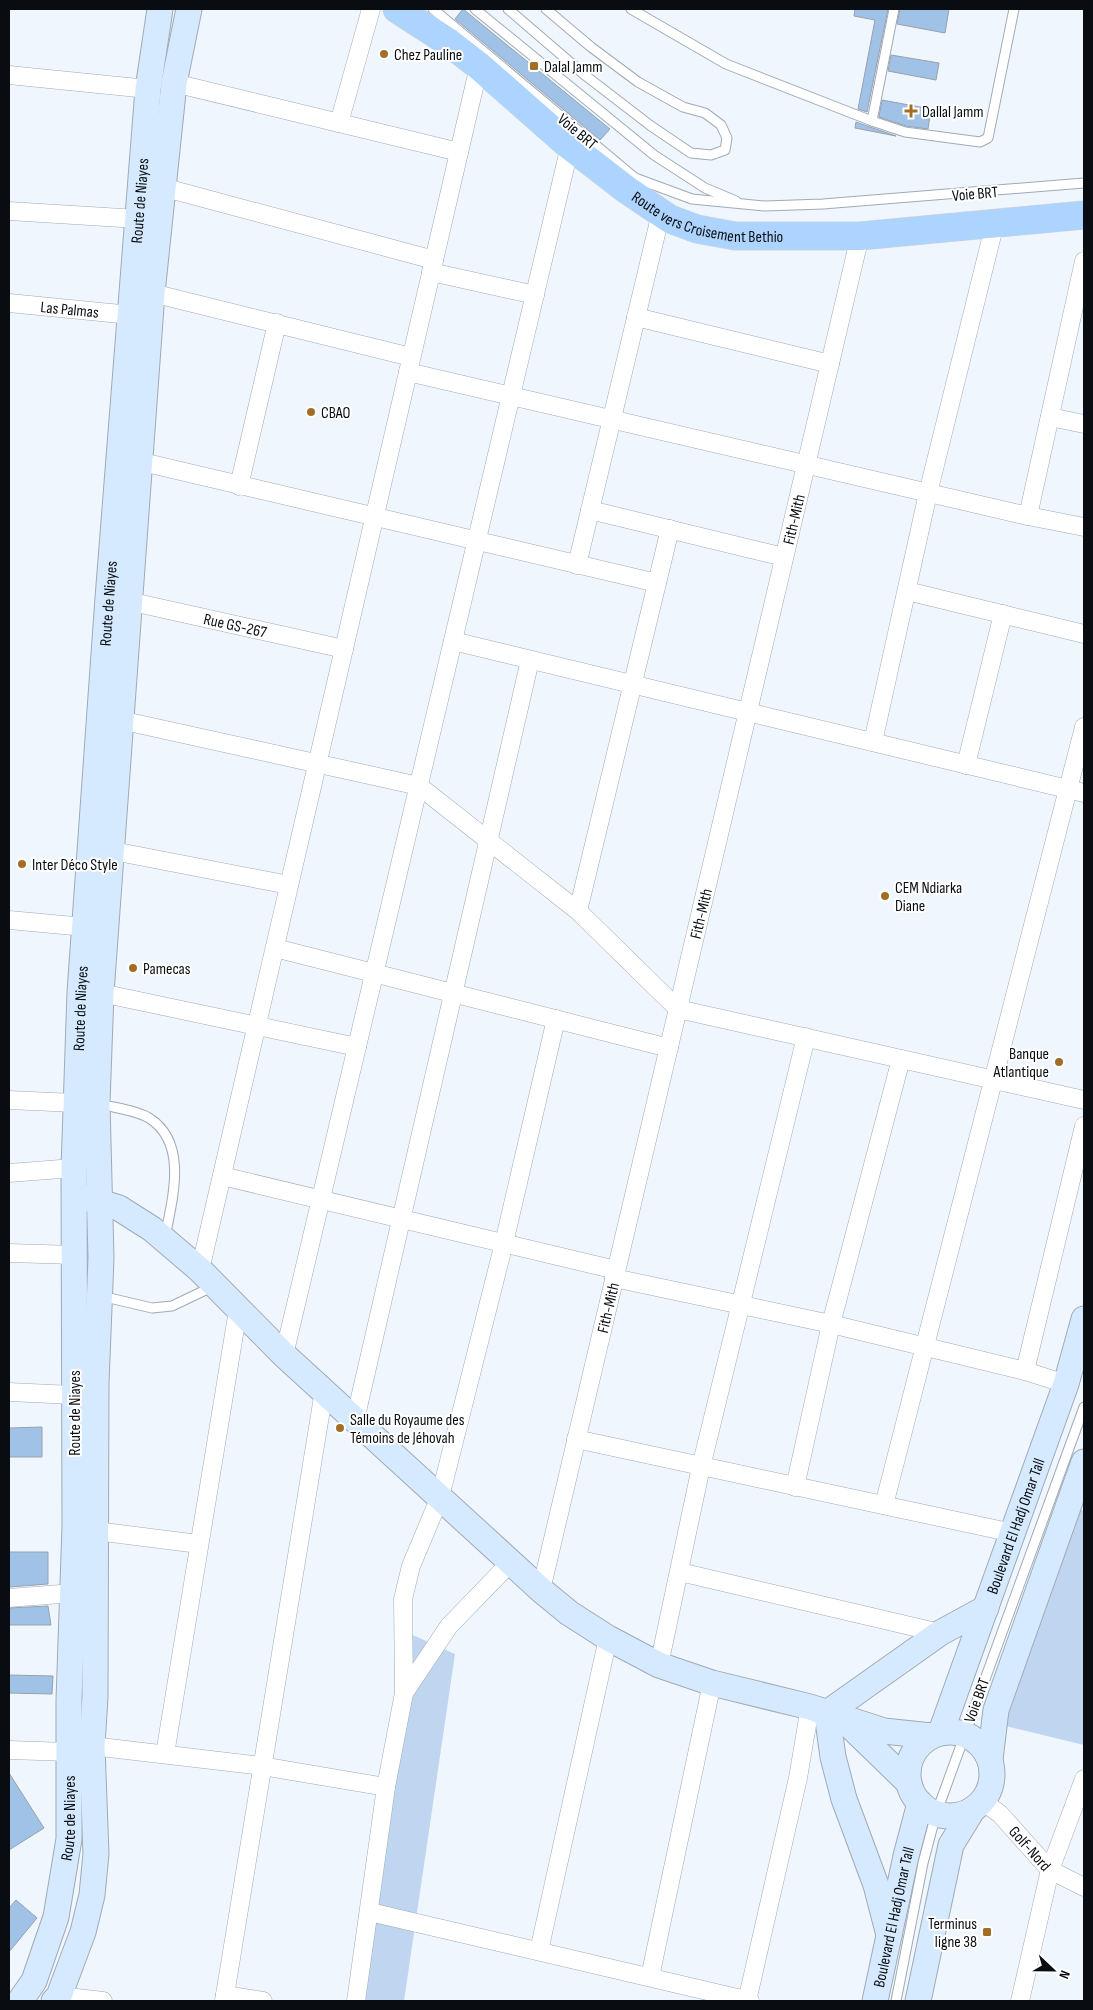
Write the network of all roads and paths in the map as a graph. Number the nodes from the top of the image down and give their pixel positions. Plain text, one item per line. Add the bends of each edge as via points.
1 (160, 9) edge
2 (189, 9) edge
3 (371, 9) edge
4 (397, 9) edge
5 (433, 9) edge
6 (475, 9) edge
7 (508, 9) edge
8 (546, 9) edge
9 (631, 9) edge
10 (894, 9) edge
11 (1014, 9) edge
12 (479, 66) junction
13 (9, 76) edge
14 (174, 83) junction
15 (148, 90) junction
16 (872, 121) junction
17 (339, 124) junction
18 (570, 146) junction
19 (459, 152) junction
20 (1084, 183) edge
21 (162, 187) junction
22 (746, 205) junction
23 (9, 211) edge
24 (661, 213) junction
25 (1084, 214) edge
26 (138, 219) junction
27 (995, 223) junction
28 (860, 236) junction
29 (1084, 261) edge
30 (432, 266) junction
31 (152, 293) junction
32 (535, 295) junction
33 (9, 303) edge
34 (131, 315) junction
35 (636, 317) junction
36 (277, 323) junction
37 (830, 364) junction
38 (409, 365) junction
39 (511, 396) junction
40 (1050, 417) junction
41 (611, 420) junction
42 (1084, 424) edge
43 (138, 461) junction
44 (806, 465) junction
45 (239, 486) junction
46 (928, 493) junction
47 (590, 510) junction
48 (1028, 516) junction
49 (374, 517) junction
50 (1084, 527) edge
51 (670, 529) junction
52 (477, 541) junction
53 (784, 557) junction
54 (577, 565) junction
55 (657, 583) junction
56 (907, 591) junction
57 (128, 601) junction
58 (1003, 614) junction
59 (1084, 634) edge
60 (453, 641) junction
61 (344, 649) junction
62 (530, 660) junction
63 (633, 684) junction
64 (748, 712) junction
65 (120, 720) junction
66 (1084, 727) edge
67 (872, 742) junction
68 (317, 765) junction
69 (966, 765) junction
70 (419, 786) junction
71 (1077, 792) edge
72 (490, 842) junction
73 (113, 850) junction
74 (289, 884) junction
75 (578, 911) junction
76 (9, 920) edge
77 (85, 927) junction
78 (274, 948) junction
79 (374, 973) junction
80 (101, 993) junction
81 (452, 993) junction
82 (678, 1010) junction
83 (556, 1019) junction
84 (257, 1024) junction
85 (806, 1037) junction
86 (357, 1047) junction
87 (669, 1048) junction
88 (902, 1059) junction
89 (995, 1078) junction
90 (9, 1100) edge
91 (1084, 1100) edge
92 (86, 1103) junction
93 (1084, 1126) edge
94 (74, 1168) junction
95 (9, 1173) edge
96 (222, 1176) junction
97 (74, 1194) junction
98 (321, 1200) junction
99 (99, 1201) junction
100 (400, 1218) junction
101 (165, 1241) junction
102 (504, 1243) junction
103 (9, 1253) edge
104 (75, 1255) junction
105 (615, 1274) junction
106 (207, 1278) junction
107 (100, 1295) junction
108 (741, 1306) junction
109 (238, 1310) junction
110 (1084, 1320) edge
111 (832, 1324) junction
112 (925, 1348) junction
113 (284, 1355) junction
114 (1025, 1371) junction
115 (1066, 1384) junction
116 (324, 1391) junction
117 (9, 1392) edge
118 (73, 1395) junction
119 (1084, 1408) edge
120 (355, 1420) junction
121 (576, 1439) junction
122 (1084, 1462) edge
123 (701, 1467) junction
124 (795, 1487) junction
125 (440, 1497) junction
126 (884, 1505) junction
127 (96, 1531) junction
128 (1013, 1533) junction
129 (199, 1544) junction
130 (510, 1562) junction
131 (680, 1572) junction
132 (541, 1590) junction
133 (74, 1593) junction
134 (9, 1598) edge
135 (986, 1608) junction
136 (940, 1633) junction
137 (608, 1638) junction
138 (659, 1665) junction
139 (712, 1683) junction
140 (404, 1693) junction
141 (826, 1712) junction
142 (946, 1734) junction
143 (81, 1749) junction
144 (9, 1750) edge
145 (165, 1754) junction
146 (990, 1759) junction
147 (262, 1766) junction
148 (1084, 1779) edge
149 (386, 1787) junction
150 (922, 1800) junction
151 (978, 1805) junction
152 (1050, 1870) junction
153 (1084, 1886) edge
154 (370, 1912) junction
155 (889, 1935) junction
156 (539, 1952) junction
157 (650, 1978) junction
158 (56, 1998) edge
159 (224, 1998) edge
160 (20, 2001) edge
161 (103, 2001) edge
162 (263, 2001) edge
163 (356, 2001) edge
164 (748, 2001) edge
165 (875, 2001) edge
166 (896, 2001) edge
167 (918, 2001) edge
168 (1020, 2001) edge

1 - 15 main road, Route de Niayes
2 - 14 main road, Route de Niayes
3 - 17 street
4 - 12 main road, Route vers Croisement Bethio
5 - 22 lane, Voie BRT via 635,178 692,199
6 - 22 lane, Voie BRT via 654,155 705,188
7 - 8 lane via 651,126 691,153 711,155 725,150 727,138 721,125 705,113 683,107 638,82
9 - 16 lane via 726,64
10 - 16 lane
11 - 16 lane via 988,138 980,142 905,132
12 - 18 main road, Route vers Croisement Bethio
12 - 19 street
13 - 15 street
14 - 17 street
14 - 21 main road, Route de Niayes
15 - 26 main road, Route de Niayes
17 - 19 street
18 - 24 main road, Route vers Croisement Bethio
18 - 32 street
19 - 30 street
20 - 22 lane, Voie BRT via 833,203
21 - 30 street
21 - 31 main road, Route de Niayes
23 - 26 street
24 - 28 main road, Route vers Croisement Bethio via 698,229 734,236
24 - 35 street
25 - 27 main road, Route vers Croisement Bethio
26 - 34 main road, Route de Niayes
27 - 28 main road, Route vers Croisement Bethio
27 - 46 street
28 - 37 street, Fith-Mith
29 - 40 street
30 - 32 street
30 - 38 street
31 - 36 street
31 - 43 main road, Route de Niayes
32 - 39 street
33 - 34 street, Las Palmas
34 - 77 main road, Route de Niayes
35 - 37 street
35 - 41 street
36 - 38 street
36 - 45 street
37 - 44 street, Fith-Mith
38 - 39 street
38 - 49 street
39 - 41 street
39 - 52 street
40 - 42 street
40 - 48 street
41 - 44 street
41 - 47 street
43 - 45 street
43 - 57 main road, Route de Niayes
44 - 46 street
44 - 53 street, Fith-Mith
45 - 49 street
46 - 48 street
46 - 56 street
47 - 51 street
47 - 54 street
48 - 50 street
49 - 52 street
49 - 61 street
51 - 53 street
51 - 55 street
52 - 54 street
52 - 60 street
53 - 64 street, Fith-Mith
54 - 55 street
55 - 63 street
56 - 58 street
56 - 67 street
57 - 61 street, Rue GS-267
57 - 65 main road, Route de Niayes
58 - 59 street
58 - 69 street
60 - 62 street
60 - 70 street
61 - 68 street
62 - 63 street
62 - 72 street
63 - 64 street
63 - 75 street
64 - 67 street
64 - 82 street, Fith-Mith
65 - 68 street
65 - 73 main road, Route de Niayes
66 - 71 street
67 - 69 street
68 - 70 street
68 - 74 street
69 - 71 street
70 - 72 street
70 - 79 street
71 - 89 street
72 - 75 street
72 - 81 street
73 - 74 street
73 - 80 main road, Route de Niayes
74 - 78 street
75 - 82 street
76 - 77 street
77 - 92 main road, Route de Niayes
78 - 79 street
78 - 84 street
79 - 81 street
79 - 86 street
80 - 84 street
80 - 92 main road, Route de Niayes
81 - 83 street
81 - 100 street
82 - 85 street
82 - 87 street, Fith-Mith
83 - 87 street
83 - 102 street
84 - 86 street
84 - 96 street
85 - 88 street
85 - 108 street
86 - 98 street
87 - 105 street, Fith-Mith
88 - 89 street
88 - 111 street
89 - 91 street
89 - 112 street
90 - 92 street
92 - 94 main road, Route de Niayes
92 - 99 main road, Route de Niayes
92 - 101 lane via 148,1118 167,1136 175,1163
93 - 114 street
94 - 95 street
94 - 97 main road, Route de Niayes
96 - 98 street
96 - 106 street
97 - 99 main road
97 - 104 main road, Route de Niayes
98 - 100 street
98 - 113 street
99 - 101 main road via 129,1213
99 - 107 main road, Route de Niayes
100 - 102 street
100 - 120 street
101 - 106 main road
102 - 105 street
102 - 125 street
103 - 104 street
104 - 118 main road, Route de Niayes
105 - 108 street
105 - 121 street, Fith-Mith
106 - 107 lane via 172,1306 152,1308
106 - 109 main road
107 - 127 main road, Route de Niayes via 96,1383
108 - 111 street
108 - 123 street
109 - 113 main road
109 - 129 street
110 - 115 main road, Boulevard El Hadj Omar Tall
111 - 112 street
111 - 124 street
112 - 114 street
112 - 126 street
113 - 116 main road
114 - 115 street
115 - 128 main road, Boulevard El Hadj Omar Tall
116 - 120 main road
116 - 147 street
117 - 118 street
118 - 133 main road, Route de Niayes
119 - 142 lane, Voie BRT
120 - 125 main road
121 - 123 street
121 - 132 street, Fith-Mith
122 - 146 main road via 996,1710
123 - 124 street
123 - 131 street
124 - 126 street
125 - 130 main road
125 - 140 street via 411,1566 403,1598
126 - 128 street
127 - 129 street
127 - 143 main road, Route de Niayes
128 - 135 main road, Boulevard El Hadj Omar Tall
129 - 145 street
130 - 132 main road
130 - 140 street via 449,1626
131 - 136 street
131 - 138 street
132 - 137 main road
133 - 134 street
133 - 143 main road, Route de Niayes via 69,1700
135 - 136 main road
135 - 142 main road, Boulevard El Hadj Omar Tall
136 - 141 main road
137 - 138 main road
137 - 156 street
138 - 139 main road
139 - 141 main road
139 - 157 street
140 - 149 street
141 - 142 main road via 884,1731
141 - 150 main road
141 - 155 main road via 844,1800 876,1885
141 - 164 street via 798,1778
142 - 146 main road via 982,1746
142 - 150 lane, Voie BRT
142 - 150 main road, Boulevard El Hadj Omar Tall via 920,1744 912,1756 908,1769
143 - 144 street
143 - 145 street
143 - 158 main road, Route de Niayes via 96,1854 92,1895 83,1932
143 - 160 main road, Route de Niayes via 56,1917 34,1981
145 - 147 street
146 - 151 main road via 991,1781
147 - 149 street
147 - 159 street
148 - 152 street
149 - 154 street
150 - 151 main road via 955,1816
150 - 155 main road, Boulevard El Hadj Omar Tall
150 - 166 lane, Voie BRT via 923,1864
151 - 152 street, Golf-Nord via 1000,1814
151 - 167 main road via 952,1845
152 - 153 street, Golf-Nord
152 - 168 street
154 - 156 street
154 - 163 street
155 - 165 main road, Boulevard El Hadj Omar Tall
156 - 157 street
157 - 164 street
158 - 161 street
159 - 162 street

